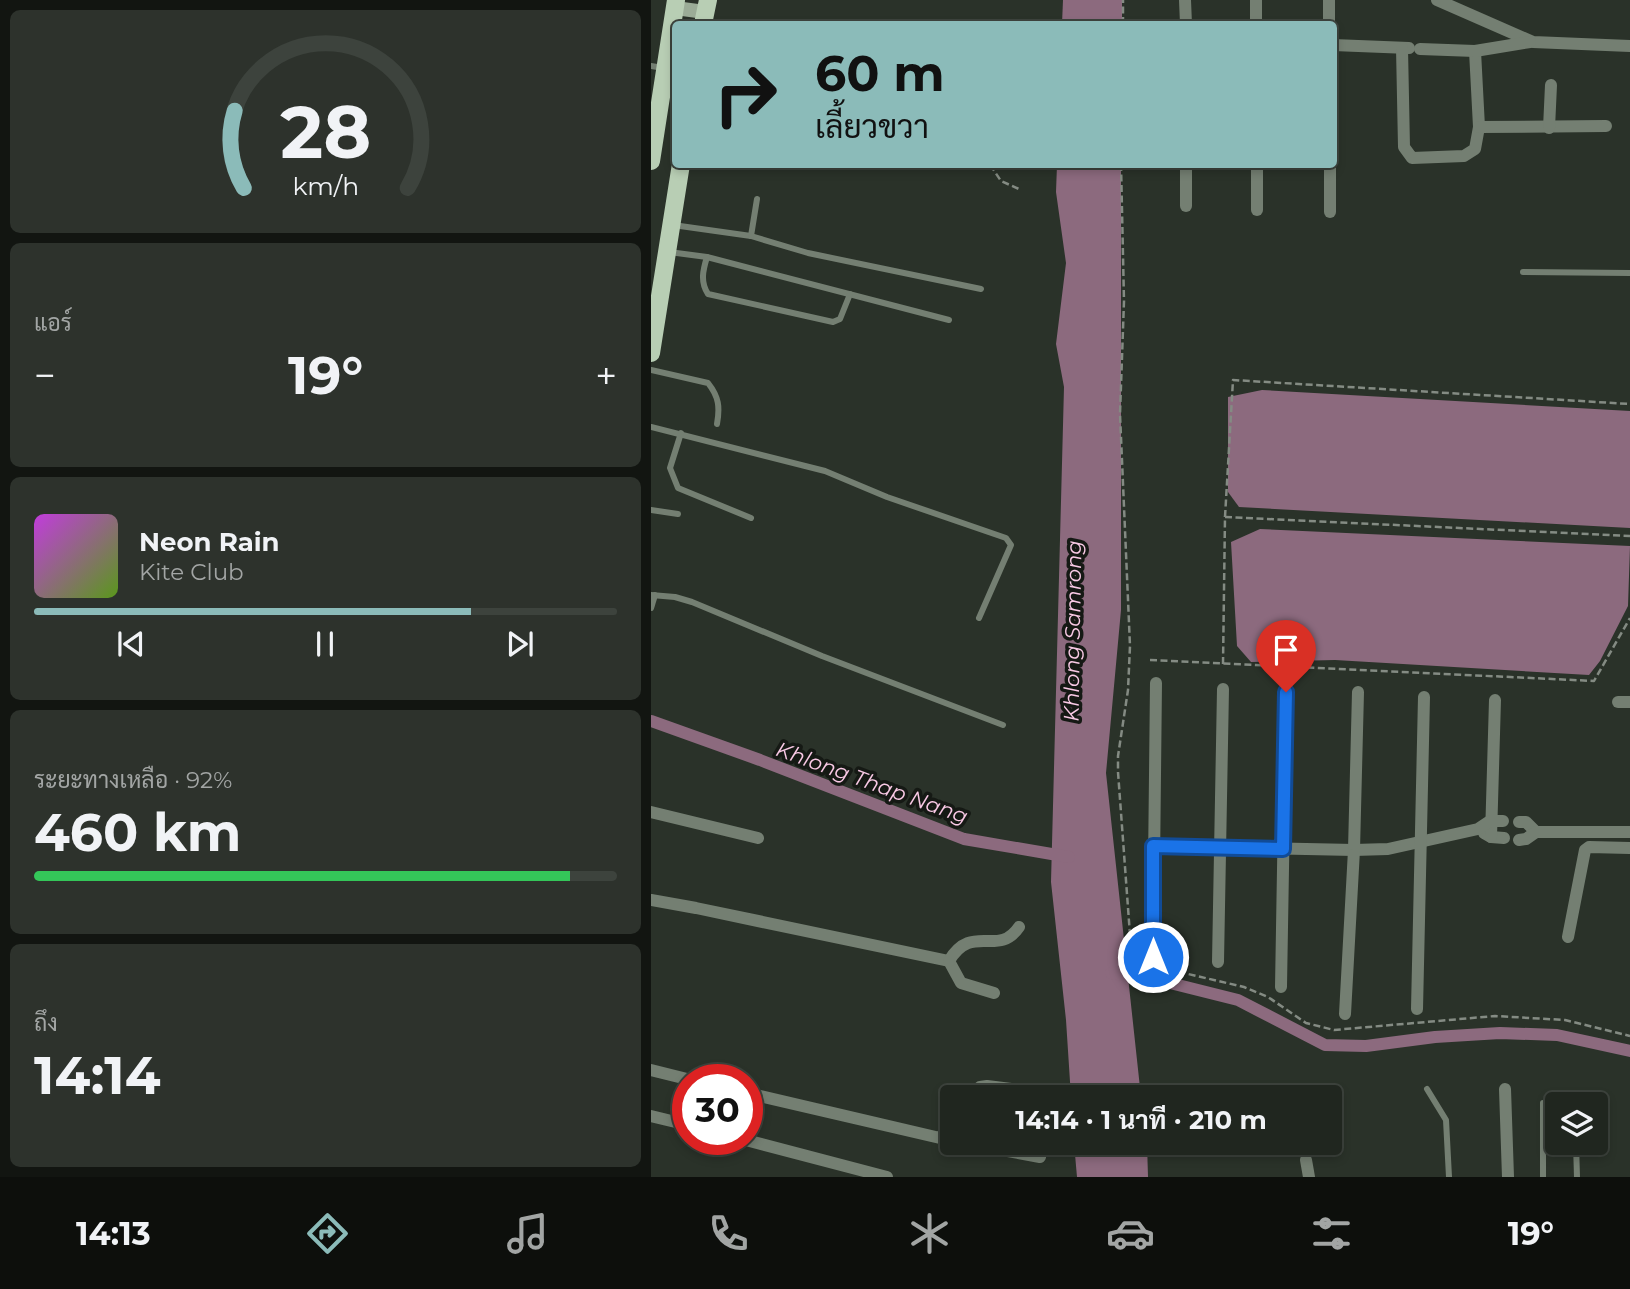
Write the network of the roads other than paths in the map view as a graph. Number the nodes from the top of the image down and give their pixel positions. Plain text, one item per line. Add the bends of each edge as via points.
1 (1185, 0) edge
2 (1256, 0) edge
3 (1329, 0) edge
4 (1437, 0) edge
5 (676, 4) edge
6 (705, 12) edge
7 (1186, 21) edge
8 (1256, 21) edge
9 (1329, 21) edge
10 (1533, 42) junction
11 (1337, 45) edge
12 (1630, 46) edge
13 (1410, 48) junction
14 (1478, 50) junction
15 (658, 67) edge
16 (1551, 85) dead end
17 (1606, 126) dead end
18 (1479, 127) junction
19 (1549, 128) junction
20 (651, 158) edge
21 (680, 168) edge
22 (1186, 168) edge
23 (1257, 168) edge
24 (1330, 168) edge
25 (757, 199) dead end
26 (1187, 206) dead end
27 (1257, 210) dead end
28 (1330, 212) dead end
29 (671, 225) junction
30 (751, 236) junction
31 (667, 252) junction
32 (707, 257) junction
33 (1523, 272) dead end
34 (1630, 274) edge
35 (981, 289) dead end
36 (850, 295) junction
37 (949, 320) dead end
38 (651, 353) edge
39 (651, 370) edge
40 (717, 424) dead end
41 (651, 427) edge
42 (681, 433) junction
43 (651, 510) edge
44 (678, 514) dead end
45 (751, 518) dead end
46 (653, 595) edge
47 (651, 608) edge
48 (979, 618) dead end
49 (1156, 683) dead end
50 (1223, 689) dead end
51 (1286, 692) dead end
52 (1358, 692) dead end
53 (1424, 697) dead end
54 (1495, 700) dead end
55 (1003, 725) dead end
56 (651, 812) edge
57 (1496, 821) junction
58 (1519, 822) dead end
59 (1478, 829) junction
60 (1536, 832) junction
61 (1630, 832) edge
62 (758, 838) dead end
63 (1420, 840) junction
64 (1519, 840) dead end
65 (1153, 846) junction
66 (1219, 846) junction
67 (1630, 848) edge
68 (1283, 849) junction
69 (1354, 850) junction
70 (651, 900) edge
71 (1019, 927) dead end
72 (1568, 937) dead end
73 (949, 961) junction
74 (1218, 962) dead end
75 (1152, 963) road end
76 (1281, 987) dead end
77 (994, 993) dead end
78 (1417, 1009) dead end
79 (1345, 1014) dead end
80 (651, 1070) edge
81 (672, 1075) edge
82 (1427, 1089) dead end
83 (1505, 1089) dead end
84 (763, 1097) edge
85 (1543, 1103) dead end
86 (651, 1115) edge
87 (672, 1121) edge
88 (940, 1138) edge
89 (763, 1145) edge
90 (1029, 1155) edge
91 (1576, 1155) edge
92 (1040, 1157) dead end
93 (1306, 1160) dead end
94 (887, 1177) edge
95 (1309, 1177) edge
96 (1449, 1177) edge
97 (1508, 1177) edge
98 (1543, 1177) edge
99 (1577, 1177) edge

1 - 7 street
2 - 8 street
3 - 9 street
4 - 10 street
5 - 6 main road
5 - 15 main road
10 - 12 street
10 - 14 street
11 - 13 street
13 - 14 street
13 - 18 street via 1404,147 1409,157 1465,156 1475,149
14 - 18 street
15 - 20 main road
16 - 19 street
17 - 19 street
18 - 19 street
21 - 29 main road
22 - 26 street
23 - 27 street
24 - 28 street
25 - 30 lane
29 - 30 lane
29 - 31 main road
30 - 35 lane via 807,253
31 - 32 lane
31 - 38 main road
32 - 36 lane
32 - 36 lane via 703,286 708,294 833,323 840,319
33 - 34 lane
36 - 37 lane
39 - 40 lane via 708,383 720,408
41 - 42 lane
42 - 45 lane via 670,468 678,488
42 - 48 lane via 825,471 1006,538 1011,545
43 - 44 lane
46 - 47 lane
46 - 55 lane via 692,602
49 - 65 street
50 - 66 street
51 - 68 street
52 - 69 street
53 - 63 street
54 - 57 street
56 - 62 street
57 - 59 street
57 - 59 street via 1497,838
58 - 60 street via 1526,822
59 - 63 street
60 - 61 street
60 - 64 street
63 - 69 street via 1388,849
63 - 78 street
65 - 66 street
65 - 75 street
66 - 68 street
66 - 74 street
67 - 72 street via 1585,850
68 - 69 street
68 - 76 street
69 - 79 street
70 - 73 street
71 - 73 street via 1006,939 961,945
73 - 77 street via 961,983
80 - 81 street
82 - 96 lane via 1446,1120
83 - 97 street
84 - 88 street
85 - 98 lane
86 - 87 street
89 - 94 street
90 - 92 street
91 - 99 lane
93 - 95 street

